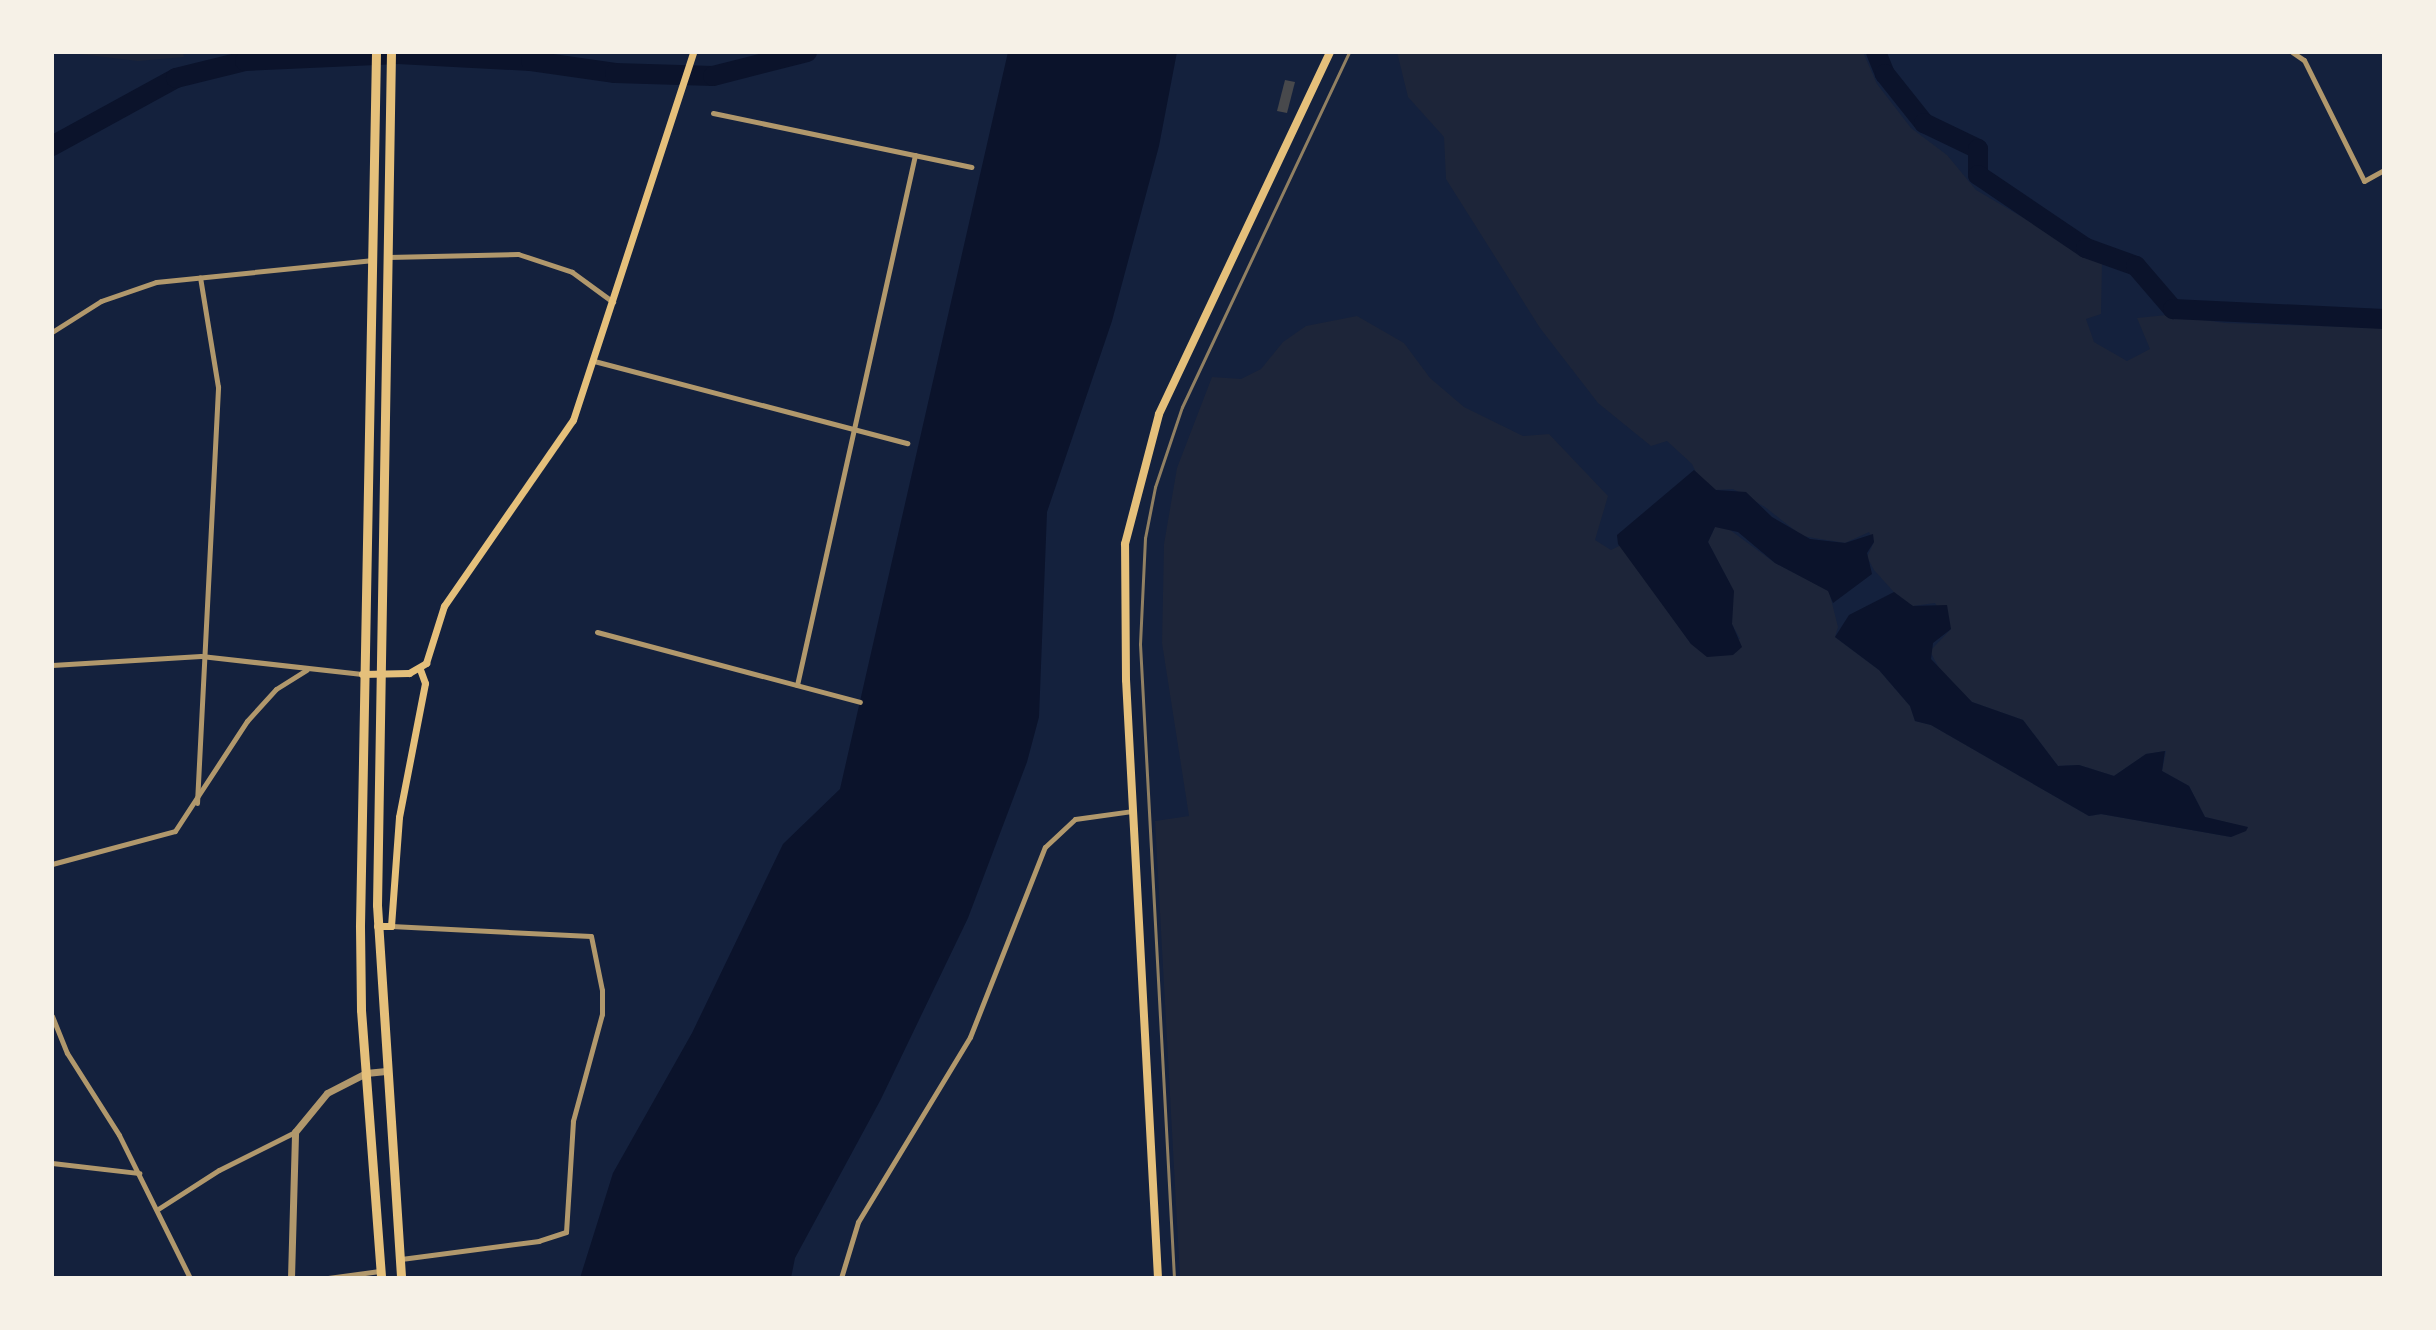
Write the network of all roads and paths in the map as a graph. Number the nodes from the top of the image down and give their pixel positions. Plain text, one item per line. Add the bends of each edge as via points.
1 (376, 52) edge
2 (391, 52) edge
3 (693, 52) edge
4 (1330, 52) edge
5 (2292, 52) edge
6 (713, 113) dead end
7 (915, 155) junction
8 (971, 167) dead end
9 (2384, 170) edge
10 (387, 257) junction
11 (372, 260) junction
12 (200, 277) junction
13 (613, 302) junction
14 (52, 332) edge
15 (594, 361) junction
16 (855, 428) junction
17 (907, 443) dead end
18 (597, 632) dead end
19 (201, 656) junction
20 (52, 665) edge
21 (420, 669) junction
22 (306, 670) junction
23 (362, 674) junction
24 (378, 675) junction
25 (797, 685) junction
26 (860, 702) dead end
27 (197, 803) junction
28 (1134, 811) junction
29 (52, 864) edge
30 (377, 926) junction
31 (391, 926) junction
32 (52, 1016) edge
33 (386, 1071) junction
34 (366, 1073) junction
35 (295, 1132) junction
36 (52, 1163) edge
37 (140, 1173) junction
38 (158, 1209) junction
39 (399, 1259) junction
40 (380, 1275) edge
41 (190, 1278) edge
42 (291, 1278) edge
43 (328, 1278) edge
44 (401, 1278) edge
45 (841, 1278) edge
46 (1158, 1278) edge

1 - 11 highway
2 - 10 highway
3 - 13 main road
4 - 28 main road via 1159,414 1139,479 1125,544 1123,594
5 - 9 street via 2304,60 2364,181
6 - 7 street
7 - 8 street
7 - 16 street
10 - 13 street via 518,254 572,272
10 - 24 highway
11 - 12 street
11 - 23 highway
12 - 14 street via 156,282 101,301
12 - 19 street via 218,387
13 - 15 main road
15 - 16 street
15 - 21 main road via 573,420 444,606 431,655
16 - 17 street
16 - 25 street
18 - 25 street
19 - 20 street
19 - 22 street
19 - 27 street
21 - 24 main road
21 - 31 main road via 425,683 399,817
22 - 23 street
22 - 27 street via 276,689 247,721
23 - 24 main road
23 - 34 highway via 360,996
24 - 30 highway
25 - 26 street
27 - 29 street via 175,831
28 - 45 street via 1075,819 1045,847 970,1037 858,1222
28 - 46 main road
30 - 31 main road
30 - 33 highway
31 - 39 street via 591,936 602,990 602,1014 573,1121 566,1232 539,1241
32 - 37 street via 67,1053
33 - 34 street
33 - 39 highway
34 - 35 street via 327,1093
34 - 40 highway
35 - 38 street via 219,1170
35 - 42 street
36 - 37 street
37 - 38 street
38 - 41 street
39 - 44 highway
40 - 43 street

